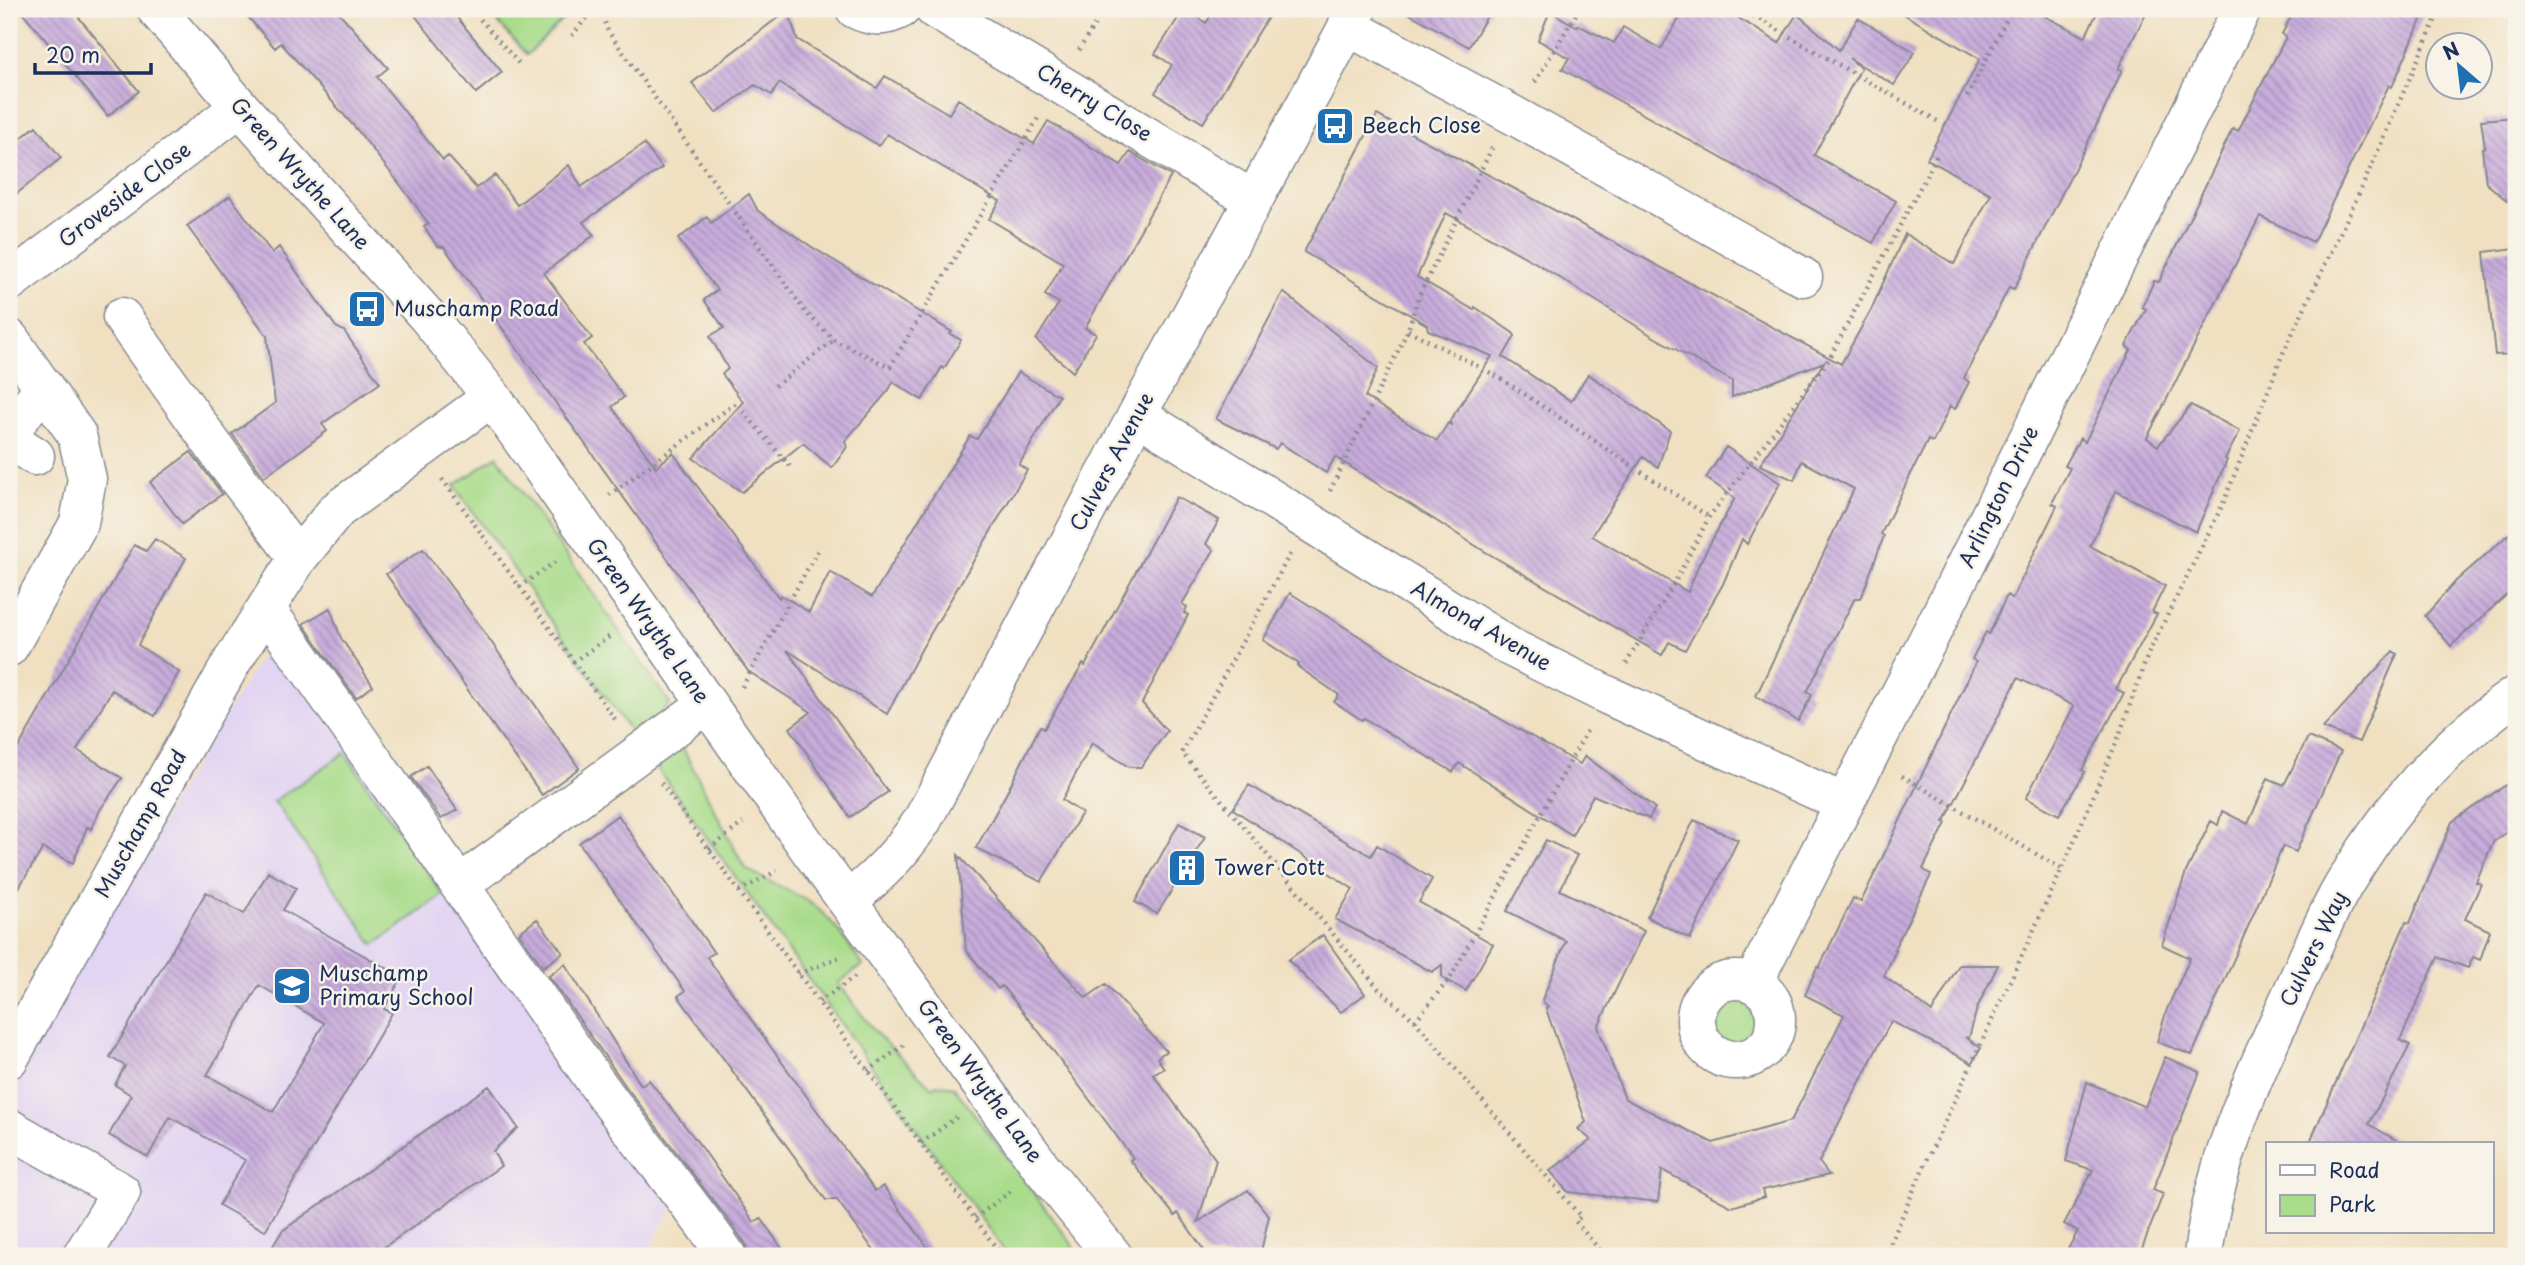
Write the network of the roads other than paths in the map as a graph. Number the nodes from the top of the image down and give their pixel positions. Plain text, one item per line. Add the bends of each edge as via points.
1 (156, 9) edge
2 (855, 9) edge
3 (901, 9) edge
4 (934, 9) edge
5 (2242, 9) edge
6 (1352, 17) edge
7 (240, 107) junction
8 (1252, 199) junction
9 (1803, 277) dead end
10 (9, 282) edge
11 (122, 317) dead end
12 (9, 338) edge
13 (44, 387) junction
14 (492, 397) junction
15 (1136, 415) junction
16 (18, 442) edge
17 (298, 558) junction
18 (266, 609) junction
19 (9, 647) edge
20 (2516, 695) edge
21 (714, 715) junction
22 (1844, 803) junction
23 (460, 885) junction
24 (848, 901) junction
25 (1756, 985) dead end
26 (9, 1059) edge
27 (9, 1128) edge
28 (82, 1256) edge
29 (727, 1256) edge
30 (1113, 1256) edge
31 (2203, 1256) edge

1 - 7 street, Green Wrythe Lane
2 - 3 street via 878,16
4 - 8 street, Cherry Close
5 - 22 street, Arlington Drive
6 - 8 street, Culvers Avenue
6 - 9 street via 1513,115
7 - 10 street, Groveside Close
7 - 14 street, Green Wrythe Lane via 427,316
8 - 15 street, Culvers Avenue
11 - 17 street
12 - 13 street
13 - 16 street
13 - 19 street via 77,435 87,479 79,523
14 - 17 street, Muschamp Road via 337,510
14 - 21 street, Green Wrythe Lane
15 - 22 street, Almond Avenue via 1510,647
15 - 24 street, Culvers Avenue via 922,821 886,870
17 - 18 street, Muschamp Road
18 - 23 street
18 - 26 street, Muschamp Road
20 - 31 street, Culvers Way via 2439,758 2381,828 2343,888 2255,1072 2221,1167
21 - 23 street via 639,753
21 - 24 street, Green Wrythe Lane
22 - 25 street, Arlington Drive
23 - 29 street via 595,1082
24 - 30 street, Green Wrythe Lane via 1042,1168
27 - 28 street via 121,1192

